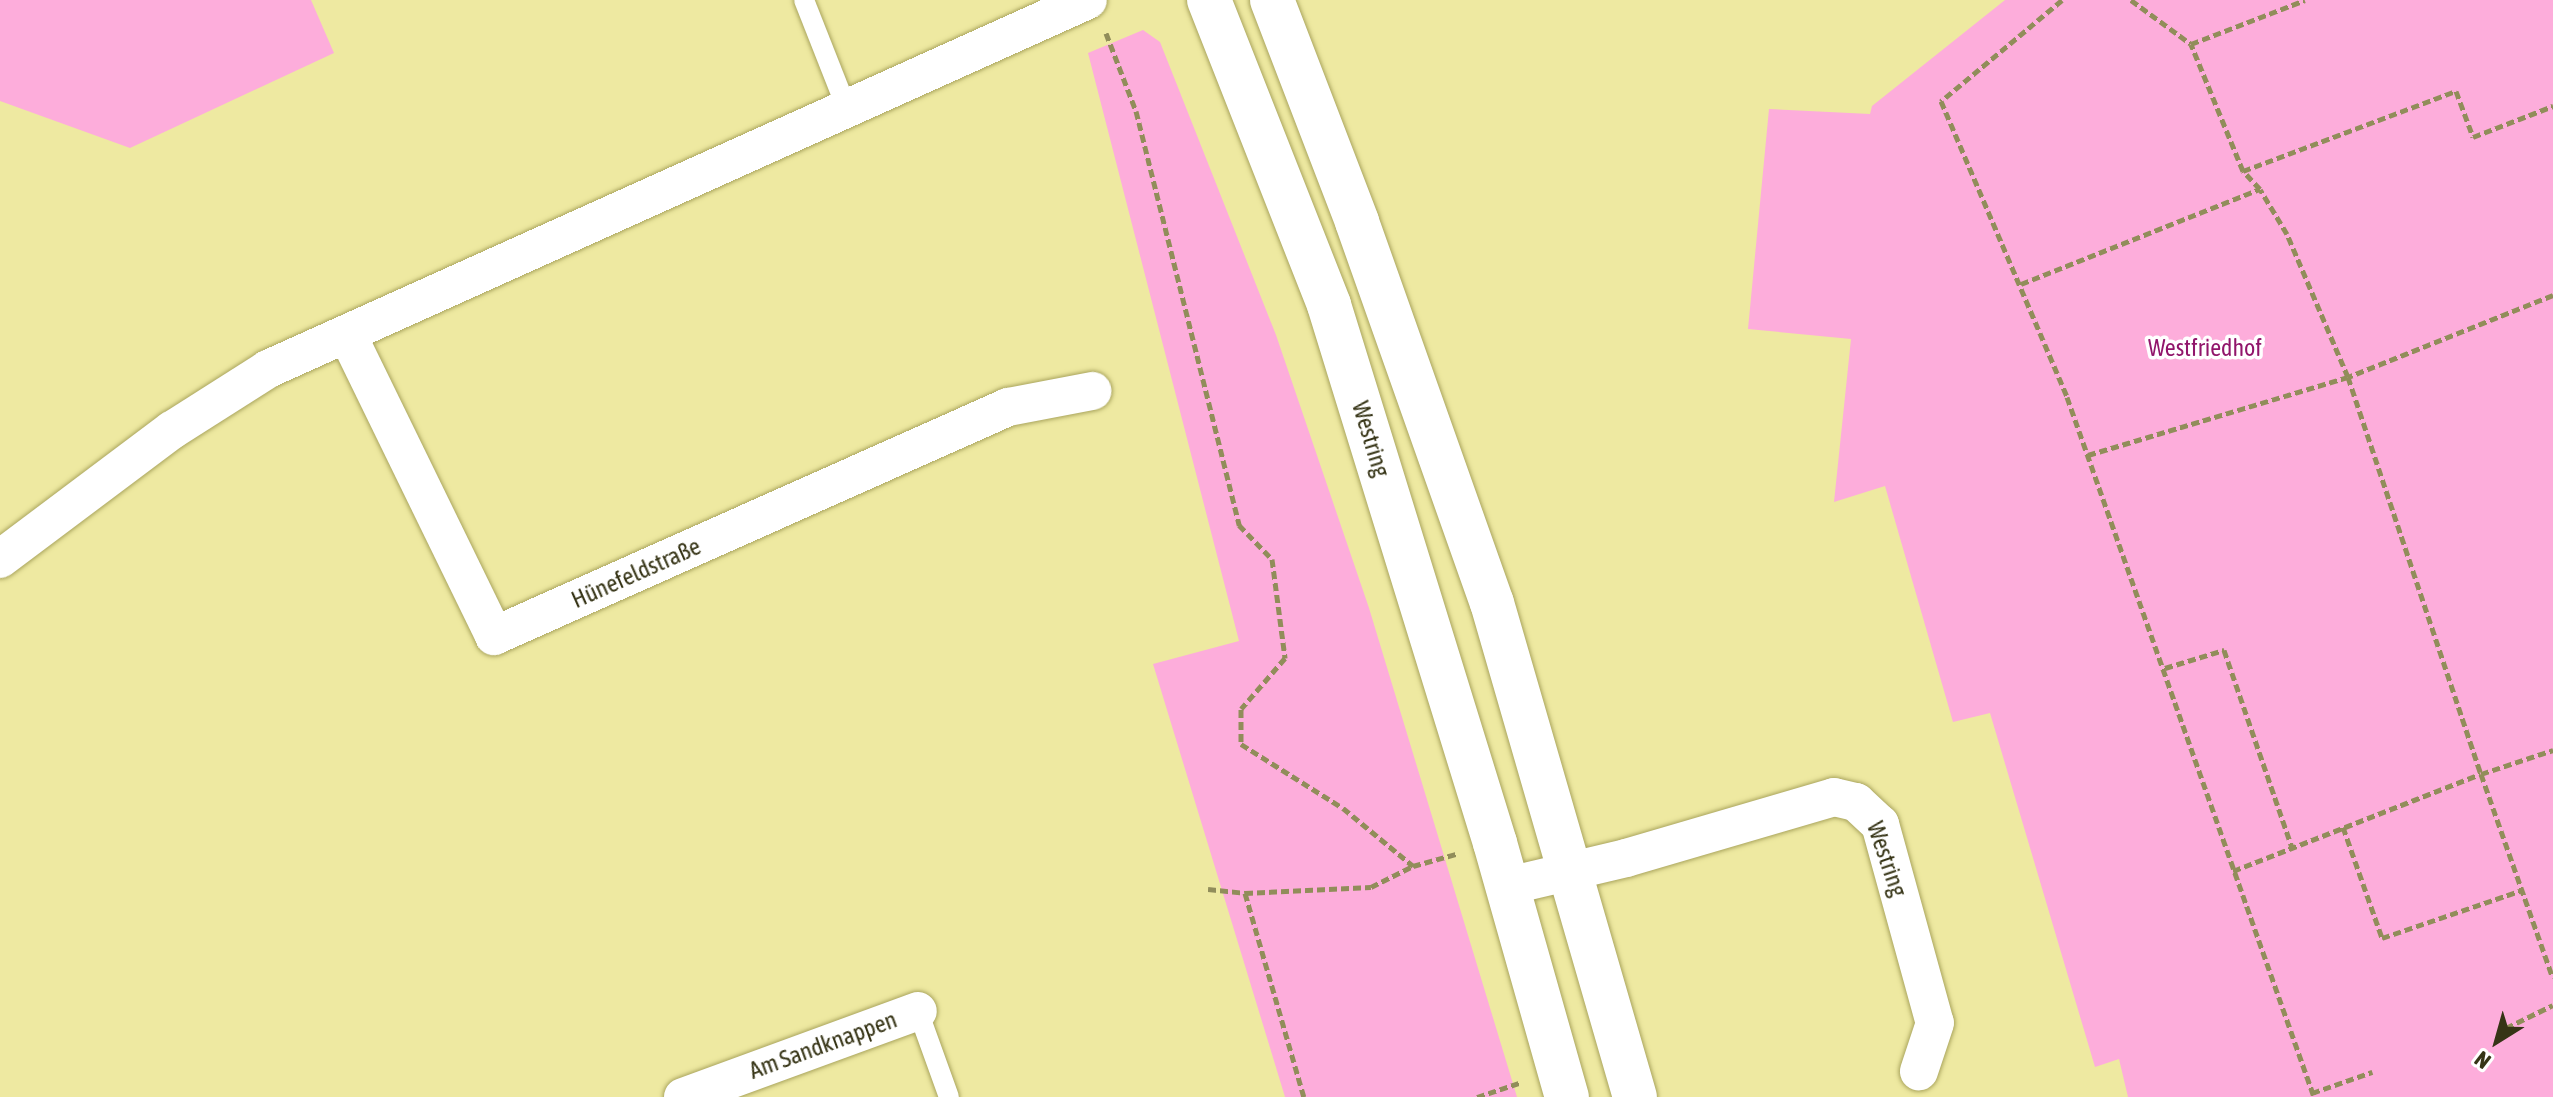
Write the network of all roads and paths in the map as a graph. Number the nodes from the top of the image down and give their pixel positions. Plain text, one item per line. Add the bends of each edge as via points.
1 (804, 0) edge
2 (1209, 0) edge
3 (1272, 0) edge
4 (2062, 0) edge
5 (2131, 0) edge
6 (2305, 0) edge
7 (1096, 13) edge
8 (2191, 44) junction
9 (2553, 106) edge
10 (847, 109) junction
11 (2243, 171) junction
12 (2260, 189) junction
13 (2021, 284) junction
14 (2553, 295) edge
15 (347, 334) junction
16 (2348, 377) junction
17 (1092, 391) dead end
18 (2088, 455) junction
19 (0, 559) edge
20 (2165, 668) junction
21 (2553, 750) edge
22 (2481, 774) junction
23 (2343, 827) junction
24 (1495, 843) junction
25 (2292, 847) junction
26 (1413, 866) junction
27 (2233, 871) junction
28 (1569, 873) junction
29 (1508, 886) junction
30 (1208, 889) dead end
31 (2522, 890) junction
32 (1245, 893) junction
33 (2553, 978) edge
34 (2553, 1005) edge
35 (918, 1011) joint
36 (2506, 1028) dead end
37 (1919, 1071) dead end
38 (2372, 1072) dead end
39 (2313, 1095) edge
40 (683, 1097) edge
41 (949, 1097) edge
42 (1304, 1097) edge
43 (1567, 1097) edge
44 (1635, 1097) edge

1 - 10 lane
2 - 24 main road, Westring via 1329,305
3 - 28 main road via 1492,603
4 - 13 path via 1941,101
5 - 8 path
6 - 8 path
7 - 10 street
7 - 26 path via 1136,111 1239,525 1272,559 1285,658 1241,709 1241,744 1343,808
8 - 11 path
9 - 11 path via 2473,137 2456,91
10 - 15 street
11 - 12 path
12 - 13 path
12 - 16 path via 2287,234
13 - 18 path
14 - 16 path
15 - 17 street, Hünefeldstraße via 494,636 1008,407
15 - 19 street via 268,369 172,430
16 - 18 path
16 - 22 path
18 - 20 path
20 - 25 path via 2224,650
20 - 27 path
21 - 22 path
22 - 23 path
22 - 31 path
23 - 25 path
23 - 31 path via 2382,938
24 - 26 path
24 - 29 main road, Westring
25 - 27 path
26 - 32 path via 1371,887
27 - 39 path
28 - 29 street, Westring
28 - 37 street, Westring via 1834,797 1856,802 1880,824 1935,1023
28 - 44 main road
29 - 43 main road, Westring
30 - 32 path
31 - 33 path
32 - 42 path
34 - 36 path
35 - 40 street, Am Sandknappen
35 - 41 lane
38 - 39 path

